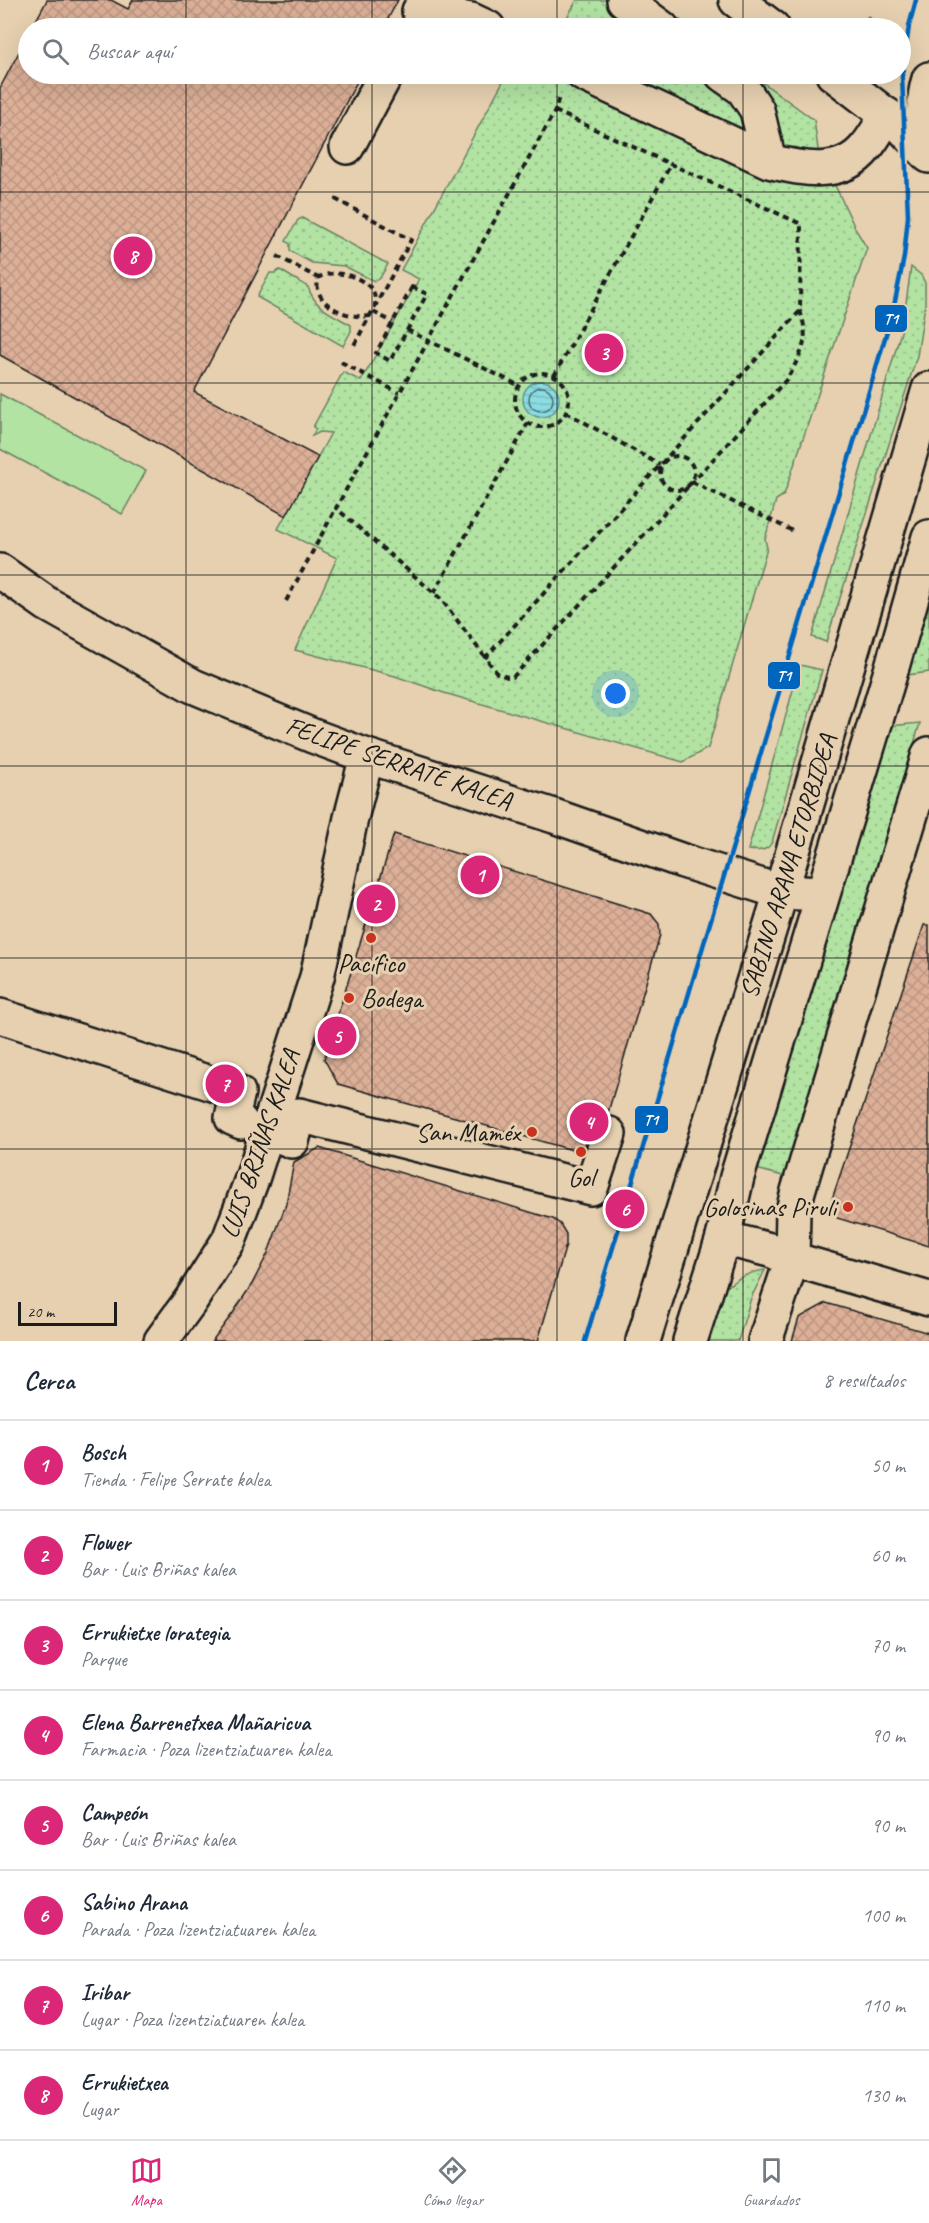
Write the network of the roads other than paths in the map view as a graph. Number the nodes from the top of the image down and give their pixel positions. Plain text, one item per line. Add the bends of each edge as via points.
1 (624, 0) edge
2 (736, 0) edge
3 (418, 13) edge
4 (456, 18) edge
5 (648, 18) edge
6 (760, 18) edge
7 (929, 79) edge
8 (381, 84) edge
9 (577, 84) edge
10 (736, 84) edge
11 (846, 84) edge
12 (886, 115) junction
13 (929, 140) edge
14 (347, 147) dead end
15 (929, 156) edge
16 (769, 161) junction
17 (929, 389) edge
18 (929, 537) edge
19 (0, 571) edge
20 (929, 754) edge
21 (367, 756) junction
22 (781, 892) junction
23 (822, 894) junction
24 (0, 1016) edge
25 (241, 1122) dead end
26 (609, 1134) dead end
27 (282, 1137) dead end
28 (723, 1238) junction
29 (792, 1259) junction
30 (929, 1299) edge
31 (160, 1341) edge
32 (643, 1341) edge
33 (690, 1341) edge
34 (765, 1341) edge

1 - 5 street
2 - 6 street
3 - 4 street
7 - 13 street via 925,92
8 - 14 street
9 - 16 street
10 - 16 street via 757,110
11 - 12 street
12 - 15 street
12 - 16 street via 865,149 843,165 818,170
17 - 22 street, SABINO ARANA ETORBIDEA
18 - 23 street, SABINO ARANA ETORBIDEA
19 - 21 street, FELIPE SERRATE KALEA via 47,604 193,686
20 - 29 street via 796,1201
21 - 22 street, FELIPE SERRATE KALEA
21 - 31 street, LUIS BRIÑAS KALEA via 317,977 252,1179 229,1240
22 - 23 street, FELIPE SERRATE KALEA
22 - 32 street, SABINO ARANA ETORBIDEA
23 - 28 street, SABINO ARANA ETORBIDEA via 737,1177
24 - 25 street via 238,1092 232,1118
26 - 27 street via 591,1188 299,1115 292,1141
28 - 29 street
28 - 33 street, SABINO ARANA ETORBIDEA
29 - 30 street
29 - 34 street

